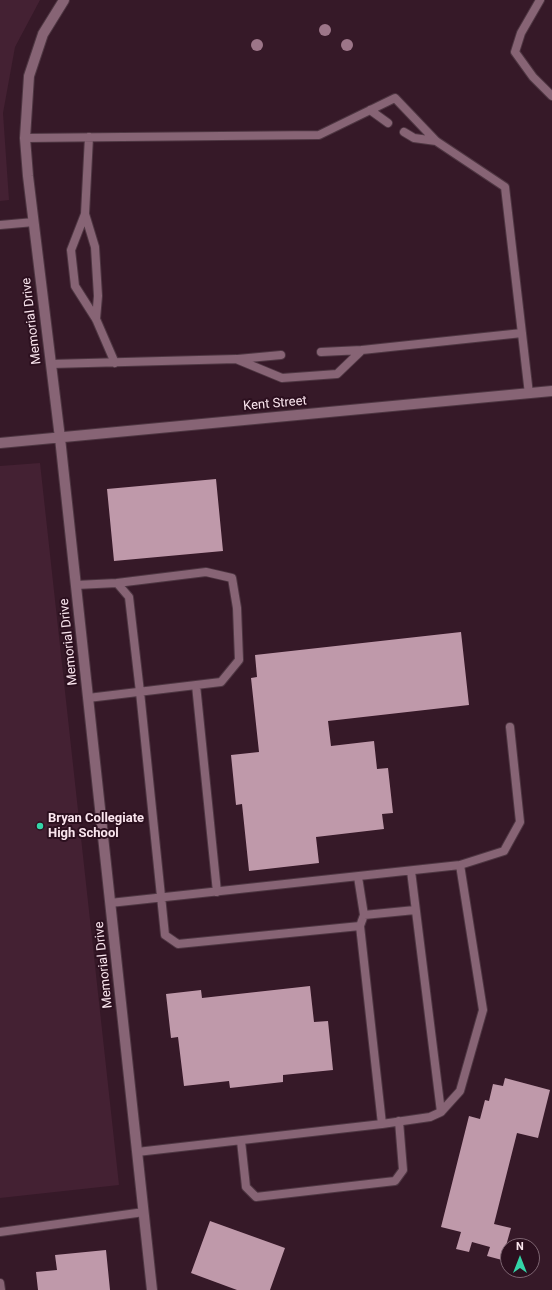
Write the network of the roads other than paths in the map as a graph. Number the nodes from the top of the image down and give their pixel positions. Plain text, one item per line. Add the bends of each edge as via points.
1 (64, 0) edge
2 (540, 0) edge
3 (552, 96) edge
4 (370, 110) junction
5 (388, 124) dead end
6 (404, 132) dead end
7 (89, 137) junction
8 (25, 138) junction
9 (436, 141) junction
10 (85, 214) junction
11 (34, 222) junction
12 (0, 225) edge
13 (96, 319) junction
14 (522, 333) junction
15 (362, 350) junction
16 (321, 352) dead end
17 (281, 355) dead end
18 (236, 360) junction
19 (115, 363) junction
20 (51, 364) junction
21 (552, 391) edge
22 (529, 394) junction
23 (60, 438) junction
24 (0, 443) edge
25 (117, 583) junction
26 (76, 585) junction
27 (196, 685) junction
28 (140, 692) junction
29 (88, 698) junction
30 (510, 727) dead end
31 (460, 865) junction
32 (411, 871) junction
33 (358, 877) junction
34 (217, 892) junction
35 (161, 897) junction
36 (110, 903) junction
37 (415, 910) junction
38 (364, 915) junction
39 (360, 926) junction
40 (441, 1112) junction
41 (399, 1121) junction
42 (382, 1124) junction
43 (240, 1141) junction
44 (137, 1152) junction
45 (144, 1212) junction
46 (0, 1232) edge
47 (0, 1283) edge
48 (1, 1290) edge
49 (152, 1290) edge

1 - 8 street, Memorial Drive via 43,34 28,76
2 - 3 lane via 520,33 515,52 533,77
4 - 5 lane
4 - 7 lane via 319,135
4 - 9 lane via 395,98
6 - 9 lane via 414,138
7 - 8 lane
7 - 10 lane
8 - 11 street, Memorial Drive
9 - 14 lane via 505,187
10 - 13 lane via 95,247 98,296
10 - 13 lane via 71,250 75,286
11 - 12 lane
11 - 20 street, Memorial Drive
13 - 19 lane
14 - 15 lane
14 - 22 lane
15 - 16 lane
15 - 18 lane via 337,374 330,375 282,378
17 - 18 lane
18 - 19 lane
19 - 20 lane
20 - 23 street, Memorial Drive
21 - 22 street, Kent Street
22 - 23 street, Kent Street
23 - 24 street, Kent Street
23 - 26 street, Memorial Drive
25 - 26 lane
25 - 27 lane via 206,572 232,578 239,660 221,682
25 - 28 lane via 129,596
26 - 29 street, Memorial Drive
27 - 28 lane
27 - 34 lane
28 - 29 lane
28 - 35 lane
29 - 36 street, Memorial Drive
30 - 31 lane via 520,822 504,851
31 - 32 lane
31 - 40 lane via 483,1010 460,1091
32 - 33 lane
32 - 37 lane
33 - 34 lane
33 - 38 lane
34 - 35 lane
35 - 36 lane
35 - 39 lane via 165,935 178,944
36 - 44 street, Memorial Drive
37 - 38 lane
37 - 40 lane
38 - 39 lane
39 - 42 lane
40 - 41 lane via 430,1117
41 - 42 lane
41 - 43 lane via 404,1170 395,1181 256,1197 246,1187
42 - 43 lane
43 - 44 lane
44 - 45 street, Memorial Drive
45 - 46 lane
45 - 49 street, Memorial Drive
47 - 48 lane

